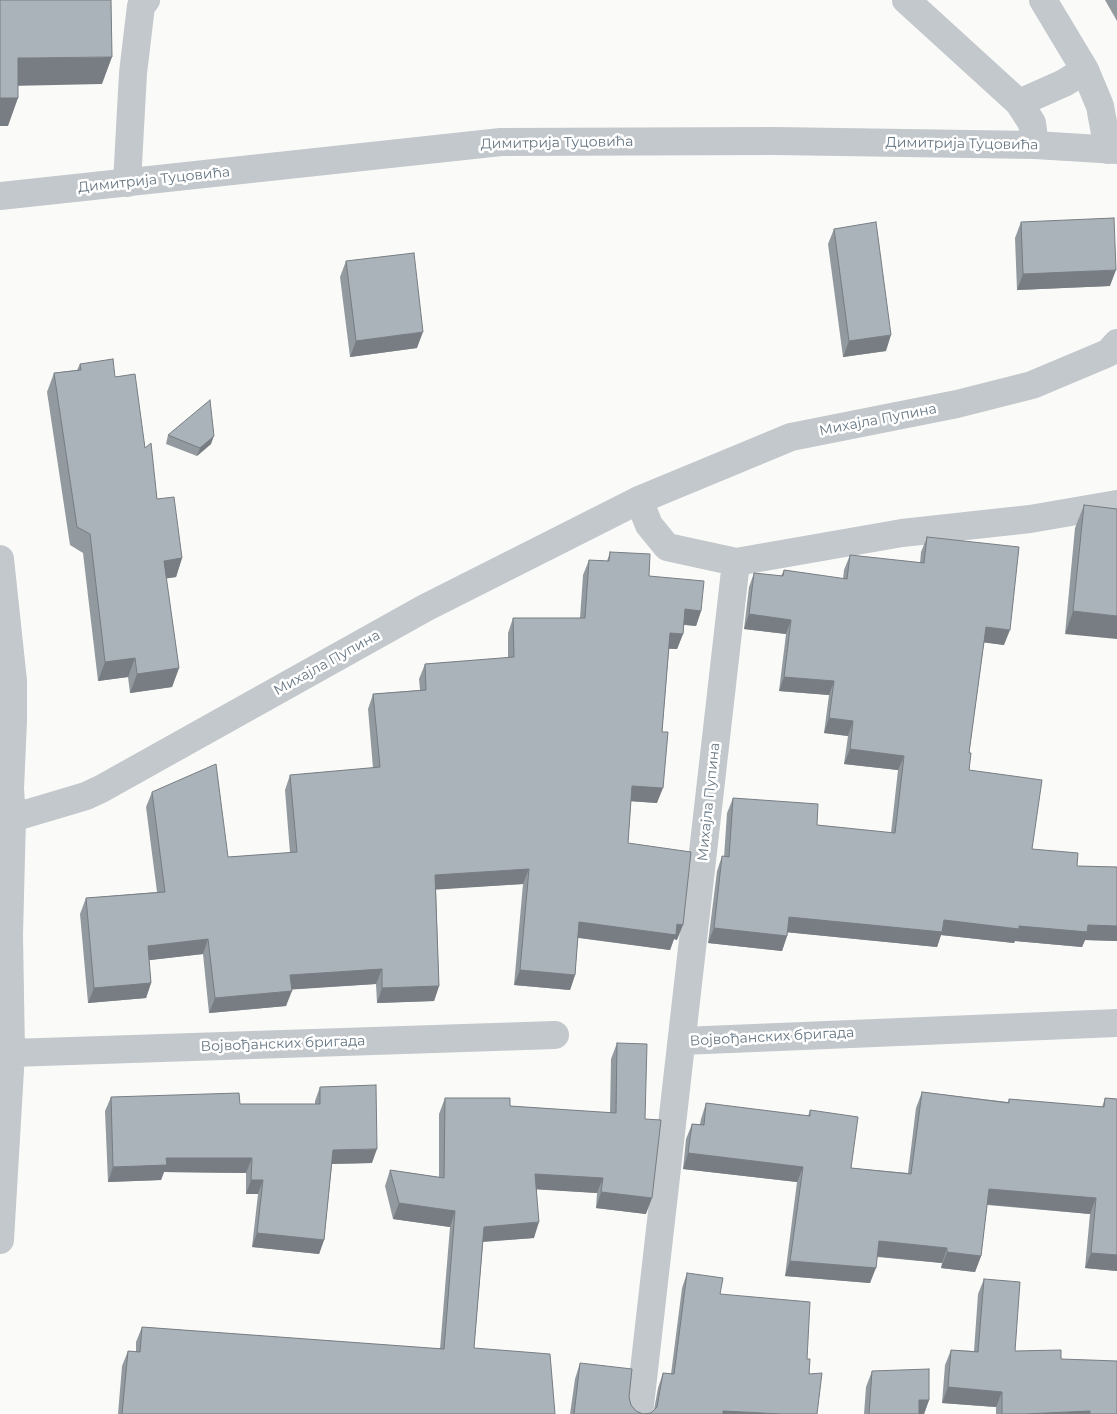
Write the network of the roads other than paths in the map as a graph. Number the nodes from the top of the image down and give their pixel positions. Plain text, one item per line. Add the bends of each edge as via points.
1 (146, 0) edge
2 (906, 0) edge
3 (1043, 0) edge
4 (1085, 70) junction
5 (1019, 103) junction
6 (1036, 145) junction
7 (1112, 150) edge
8 (127, 183) junction
9 (0, 196) edge
10 (1114, 354) edge
11 (639, 500) junction
12 (1117, 504) edge
13 (0, 559) edge
14 (736, 562) junction
15 (7, 805) edge
16 (4, 928) edge
17 (1117, 1024) edge
18 (555, 1035) dead end
19 (682, 1041) junction
20 (11, 1053) junction
21 (3, 1109) edge
22 (0, 1240) edge
23 (639, 1414) edge

1 - 8 street via 141,6 133,73
2 - 5 street
3 - 4 street
4 - 5 street
4 - 7 street via 1100,106
5 - 6 street via 1032,123
6 - 7 street, Димитрија Туцовића
6 - 8 street, Димитрија Туцовића via 775,141 501,142
8 - 9 street, Димитрија Туцовића
10 - 11 street, Михајла Пупина via 1032,385 957,404 791,437
11 - 14 street via 649,525 667,547
11 - 15 street, Михајла Пупина via 425,608 101,789 86,796
12 - 14 street via 1030,519 902,533
13 - 15 street via 13,682
14 - 19 street, Михајла Пупина
15 - 16 street
16 - 20 street
17 - 19 street, Војвођанских бригада
18 - 20 street, Војвођанских бригада
19 - 23 street, Војвођанских бригада
20 - 21 street
21 - 22 street

